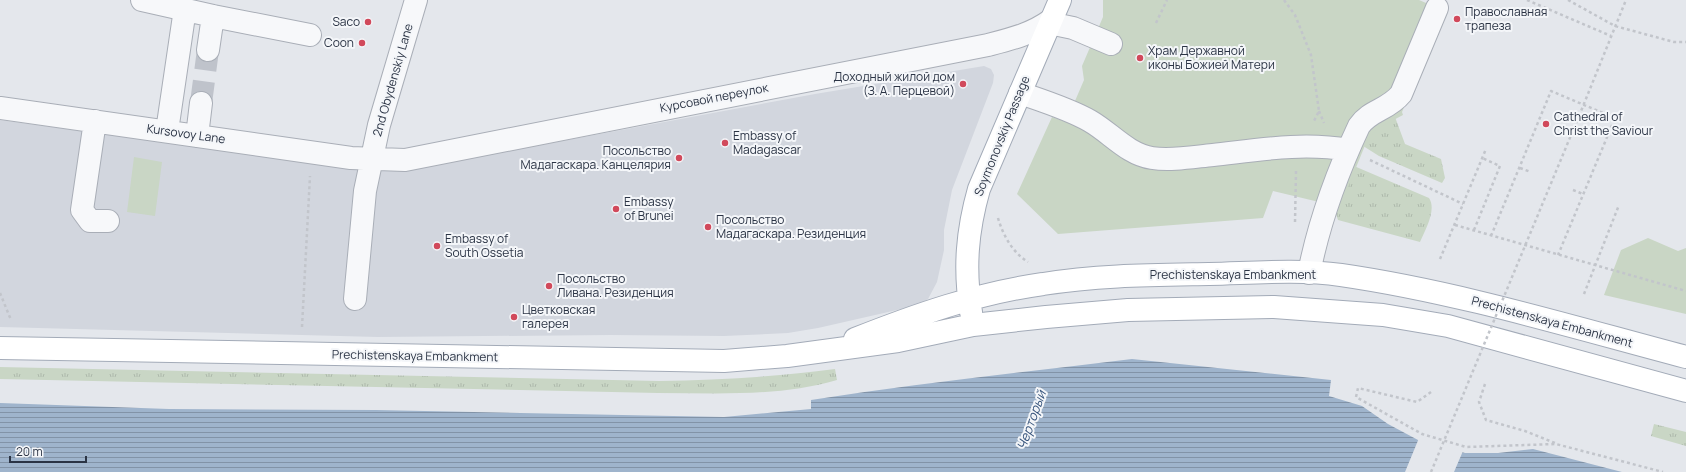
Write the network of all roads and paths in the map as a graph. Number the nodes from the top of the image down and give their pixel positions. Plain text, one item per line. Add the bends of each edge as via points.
1 (142, 0) edge
2 (416, 0) edge
3 (1060, 0) edge
4 (1166, 0) edge
5 (1284, 0) edge
6 (1526, 0) edge
7 (1568, 0) edge
8 (1626, 0) edge
9 (1437, 8) dead end
10 (185, 9) junction
11 (213, 16) junction
12 (1050, 22) junction
13 (1156, 23) dead end
14 (1615, 26) junction
15 (310, 35) dead end
16 (1611, 36) junction
17 (1686, 42) edge
18 (1111, 44) dead end
19 (208, 50) tunnel mouth
20 (1020, 93) junction
21 (201, 103) tunnel mouth
22 (1583, 105) junction
23 (0, 108) edge
24 (95, 121) junction
25 (167, 131) junction
26 (197, 136) junction
27 (1301, 146) junction
28 (1486, 149) dead end
29 (1348, 150) junction
30 (1482, 158) junction
31 (372, 160) junction
32 (1520, 168) junction
33 (311, 169) dead end
34 (1531, 172) dead end
35 (1573, 190) dead end
36 (1583, 194) junction
37 (1463, 204) junction
38 (1619, 205) dead end
39 (998, 211) dead end
40 (108, 221) dead end
41 (1454, 225) junction
42 (1295, 230) dead end
43 (1474, 230) junction
44 (1491, 236) junction
45 (1558, 255) junction
46 (1440, 259) dead end
47 (1595, 266) junction
48 (1309, 273) junction
49 (1061, 281) junction
50 (1686, 292) edge
51 (0, 293) edge
52 (1584, 294) dead end
53 (355, 299) dead end
54 (969, 299) junction
55 (11, 320) dead end
56 (973, 325) junction
57 (302, 327) dead end
58 (0, 348) edge
59 (830, 349) junction
60 (1686, 357) edge
61 (1484, 384) dead end
62 (1686, 391) edge
63 (1431, 392) dead end
64 (1556, 444) junction
65 (1431, 472) edge
66 (1663, 472) edge

1 - 10 street
2 - 31 street, 2nd Obydenskiy Lane via 379,125
3 - 12 main road, Soymonovskiy Passage
4 - 13 path
5 - 27 path via 1295,15 1311,55 1319,111
6 - 16 path
7 - 14 path
8 - 14 path
9 - 29 street via 1401,94 1394,103 1365,118
10 - 11 street
10 - 25 street
11 - 15 street
11 - 19 street
12 - 18 street via 1073,28
12 - 20 main road, Soymonovskiy Passage
12 - 31 street, Курсовой переулок via 1026,35 988,45 423,157
14 - 16 path
14 - 17 path via 1674,42
16 - 22 path
20 - 27 street via 1090,120 1122,146 1151,158 1187,158
20 - 54 main road, Soymonovskiy Passage via 979,189 970,219 967,251
21 - 26 street
22 - 32 path via 1551,91
22 - 36 path via 1615,118
22 - 65 path, bridge
23 - 24 street, Kursovoy Lane
24 - 25 street, Kursovoy Lane
24 - 40 street via 82,210 90,221
25 - 26 street, Kursovoy Lane
26 - 31 street, Kursovoy Lane
27 - 29 street via 1326,146
27 - 42 path via 1296,150
28 - 30 path
29 - 37 path
29 - 48 street via 1316,238
30 - 37 path
30 - 43 path via 1500,166
31 - 53 street, 2nd Obydenskiy Lane via 365,191
32 - 34 path
32 - 44 path
33 - 57 path
35 - 36 path
36 - 45 path
37 - 41 path
38 - 47 path
39 - 49 path via 998,219 1005,238 1020,257
41 - 43 path
41 - 46 path
43 - 44 path
44 - 45 path
45 - 47 path
47 - 50 path
47 - 52 path
48 - 49 main road, Prechistenskaya Embankment via 1126,276
48 - 60 main road, Prechistenskaya Embankment via 1346,276 1456,296
49 - 54 main road, Prechistenskaya Embankment
51 - 55 path
54 - 56 main road, Soymonovskiy Passage
54 - 59 main road, Prechistenskaya Embankment via 894,323
56 - 59 main road, Prechistenskaya Embankment via 898,342
56 - 62 main road, Prechistenskaya Embankment via 1128,310 1274,307 1334,310 1448,326
58 - 59 main road, Prechistenskaya Embankment via 724,361 787,356
61 - 64 path via 1480,402 1486,420 1525,431
63 - 64 path via 1417,402 1358,388 1356,397 1422,434 1466,448
64 - 66 path

